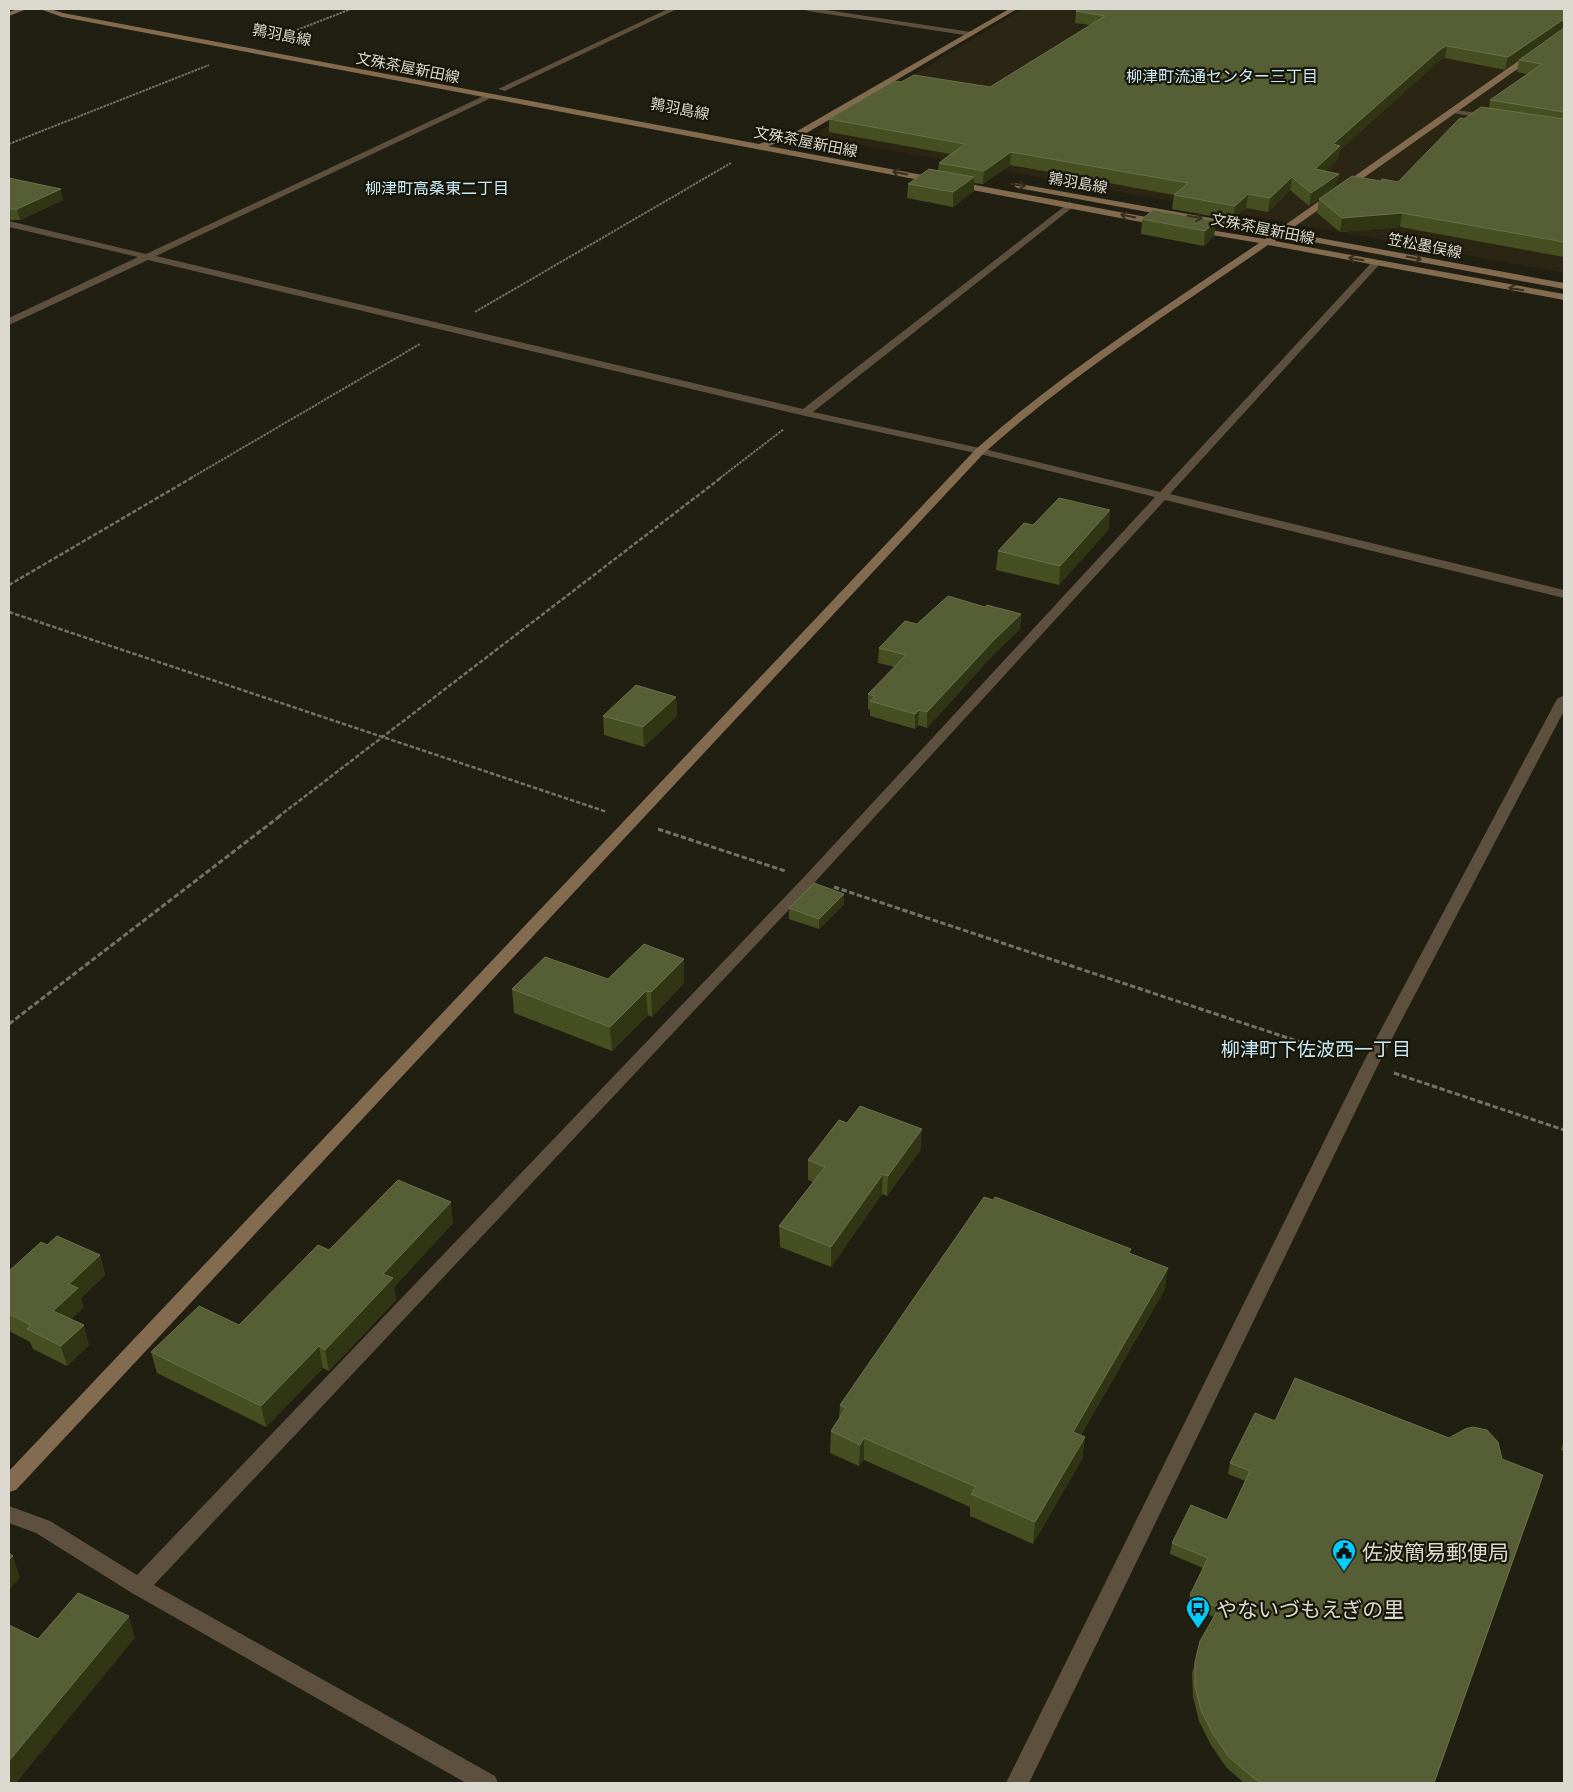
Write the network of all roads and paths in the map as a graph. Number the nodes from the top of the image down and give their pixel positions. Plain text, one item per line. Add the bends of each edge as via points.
1 (24, 9) edge
2 (44, 9) edge
3 (75, 9) edge
4 (351, 9) edge
5 (674, 9) edge
6 (808, 9) edge
7 (1014, 9) edge
8 (9, 14) edge
9 (1564, 33) edge
10 (971, 34) junction
11 (261, 44) junction
12 (245, 51) junction
13 (502, 89) junction
14 (521, 92) dead end
15 (488, 96) junction
16 (1452, 111) junction
17 (1499, 118) edge
18 (778, 141) junction
19 (760, 142) junction
20 (9, 144) edge
21 (798, 144) dead end
22 (1010, 183) dead end
23 (1070, 205) junction
24 (9, 224) edge
25 (1168, 224) edge
26 (1188, 228) edge
27 (1280, 233) junction
28 (1266, 243) junction
29 (148, 257) junction
30 (1376, 263) junction
31 (1564, 286) edge
32 (1564, 298) edge
33 (9, 322) edge
34 (448, 328) junction
35 (805, 413) junction
36 (980, 451) junction
37 (1161, 495) junction
38 (9, 585) edge
39 (1564, 594) edge
40 (9, 612) edge
41 (1564, 699) edge
42 (382, 736) junction
43 (634, 821) junction
44 (810, 879) junction
45 (9, 1024) edge
46 (1370, 1065) junction
47 (1564, 1130) edge
48 (9, 1484) edge
49 (9, 1514) edge
50 (139, 1587) junction
51 (487, 1783) edge
52 (1017, 1783) edge

1 - 8 main road
2 - 12 main road, 文殊茶屋新田線 via 62,16
3 - 11 main road, 鶉羽島線
4 - 11 path
5 - 13 street
6 - 10 street
7 - 10 main road
9 - 16 main road
10 - 18 main road via 802,132
11 - 13 main road, 鶉羽島線
12 - 15 main road, 文殊茶屋新田線
12 - 20 path
13 - 14 main road, 鶉羽島線
15 - 19 main road, 文殊茶屋新田線
15 - 29 street
16 - 17 street
16 - 27 main road
18 - 19 main road
18 - 21 main road
23 -> 19 main road, 文殊茶屋新田線
19 - 34 path
22 -> 27 main road, 鶉羽島線
25 -> 23 main road, 文殊茶屋新田線
23 - 35 street
24 - 29 street
26 - 28 main road, 文殊茶屋新田線
27 - 28 main road
27 -> 31 main road, 笠松墨俣線
30 -> 28 main road, 文殊茶屋新田線
28 - 36 main road via 1042,397
29 - 33 street
29 - 34 street
32 -> 30 main road, 文殊茶屋新田線
30 - 37 street
34 - 35 street
34 - 38 path
35 - 36 street
35 - 42 path
36 - 37 street
36 - 43 main road
37 - 39 street
37 - 44 street
40 - 42 path
41 - 46 street
42 - 43 path
42 - 45 path
43 - 44 path
43 - 48 main road
44 - 46 path
44 - 50 street
46 - 47 path
46 - 52 street
49 - 50 street via 43,1528
50 - 51 street

